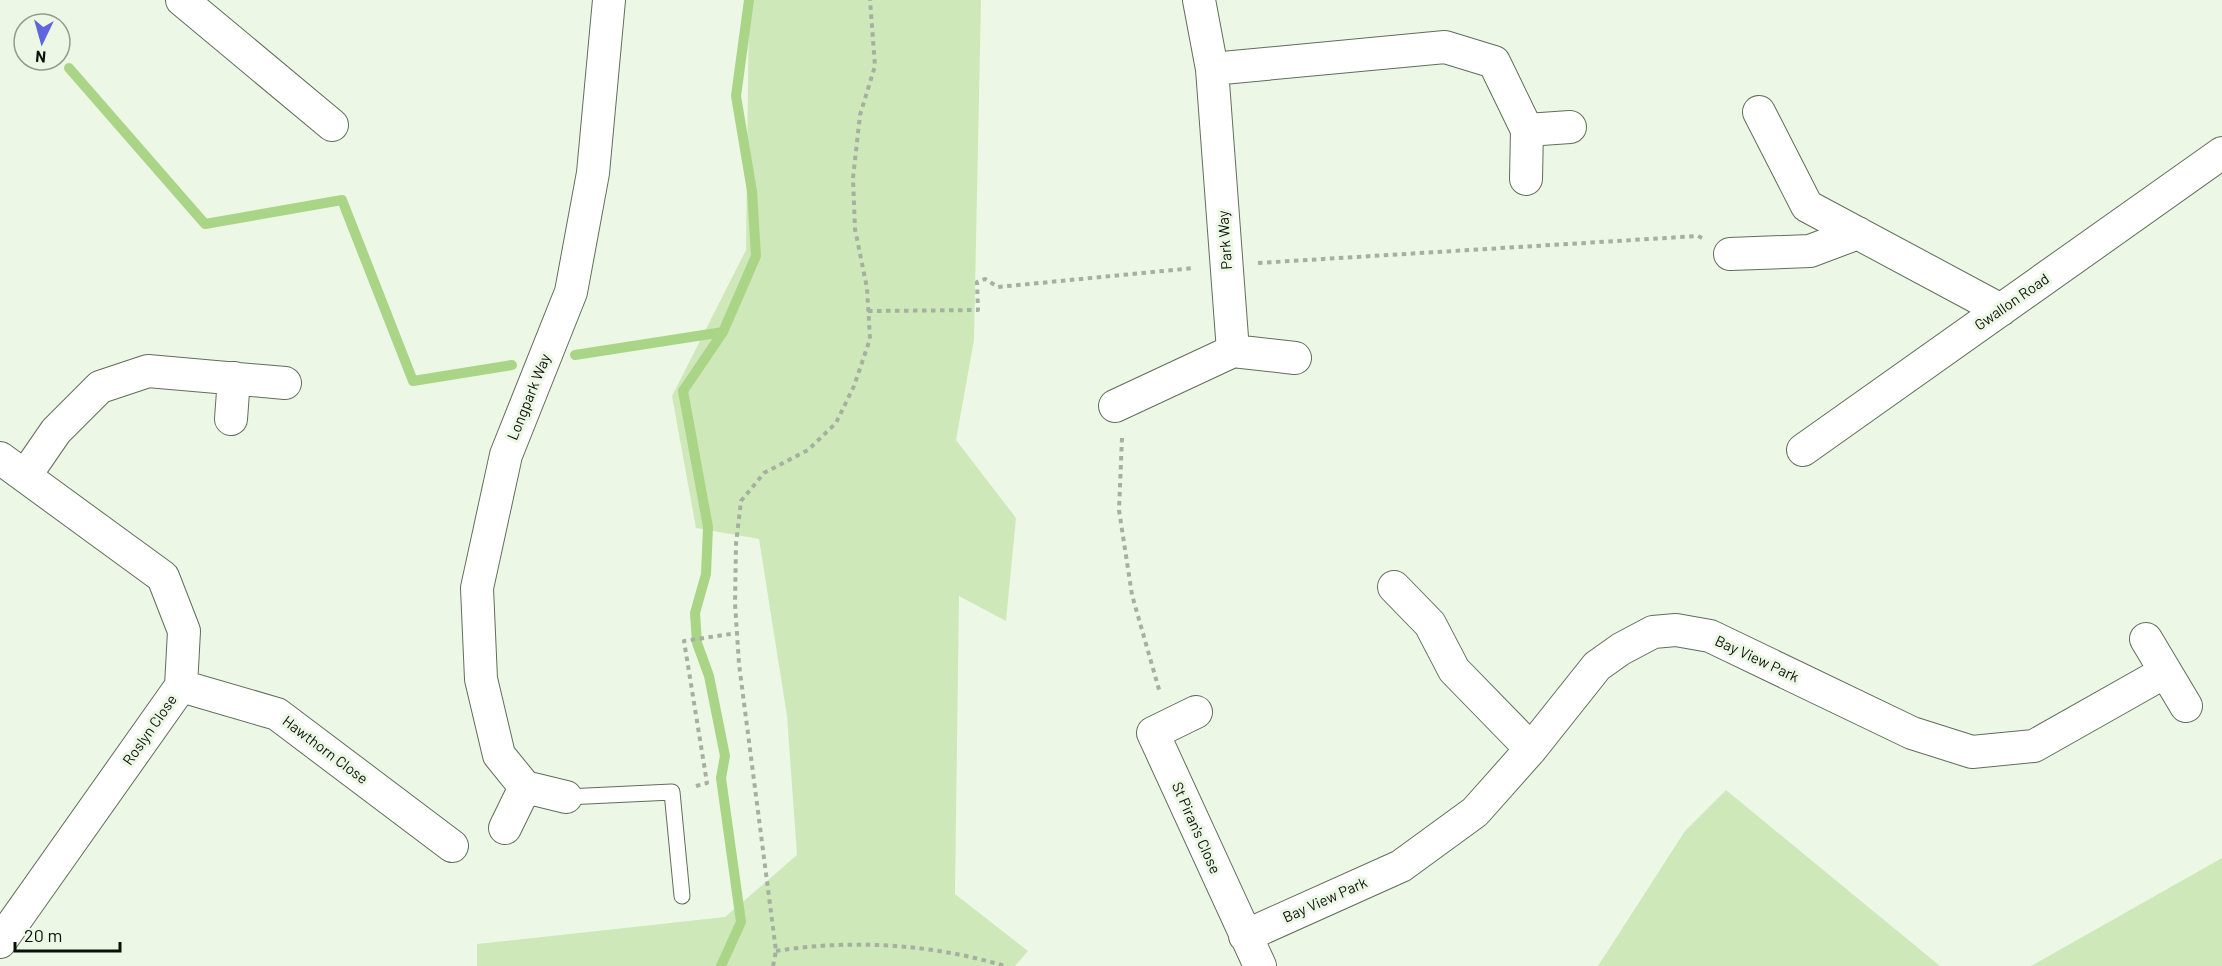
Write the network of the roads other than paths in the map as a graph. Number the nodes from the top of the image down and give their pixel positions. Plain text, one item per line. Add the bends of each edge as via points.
1 (182, 0) edge
2 (609, 0) edge
3 (1199, 0) edge
4 (1212, 69) junction
5 (1759, 111) dead end
6 (332, 125) dead end
7 (1570, 127) dead end
8 (1527, 130) junction
9 (2222, 153) edge
10 (1526, 179) dead end
11 (1858, 233) junction
12 (1730, 254) road end
13 (2001, 310) junction
14 (1233, 351) junction
15 (1295, 358) dead end
16 (234, 378) junction
17 (285, 383) dead end
18 (1115, 406) road end
19 (231, 419) dead end
20 (1803, 450) dead end
21 (12, 467) edge
22 (1394, 586) dead end
23 (2146, 639) dead end
24 (2165, 672) junction
25 (181, 686) junction
26 (2186, 706) dead end
27 (1183, 719) road end
28 (1531, 749) junction
29 (525, 787) junction
30 (566, 797) joint
31 (505, 828) dead end
32 (452, 846) dead end
33 (682, 896) dead end
34 (1245, 936) junction
35 (0, 942) edge
36 (1260, 966) edge

1 - 6 street
2 - 29 street, Longpark Way via 593,173 571,292 506,455 477,588 481,679 496,744 499,755
3 - 4 street, Park Way
4 - 8 street via 1445,47 1494,62
4 - 14 street, Park Way
5 - 11 street via 1807,206
7 - 8 street
8 - 10 street
9 - 13 street, Gwallon Road
11 - 12 street via 1810,251
11 - 13 street
13 - 20 street, Gwallon Road
14 - 15 street
14 - 18 street
16 - 17 street
16 - 19 street
16 - 21 street via 148,371 100,387
21 - 25 street, Roslyn Close via 163,577 184,631
22 - 28 street via 1430,624 1454,670
23 - 24 street
24 - 26 street
24 - 28 street, Bay View Park via 2034,746 1972,752 1912,733 1710,636 1676,630 1653,632 1597,666
25 - 32 street, Hawthorn Close via 277,714
25 - 35 street, Roslyn Close
27 - 34 street, St Piran's Close via 1153,733
28 - 34 street, Bay View Park via 1475,812 1401,866
29 - 30 street
29 - 31 street
30 - 33 lane via 672,792
34 - 36 street, St Piran's Close

